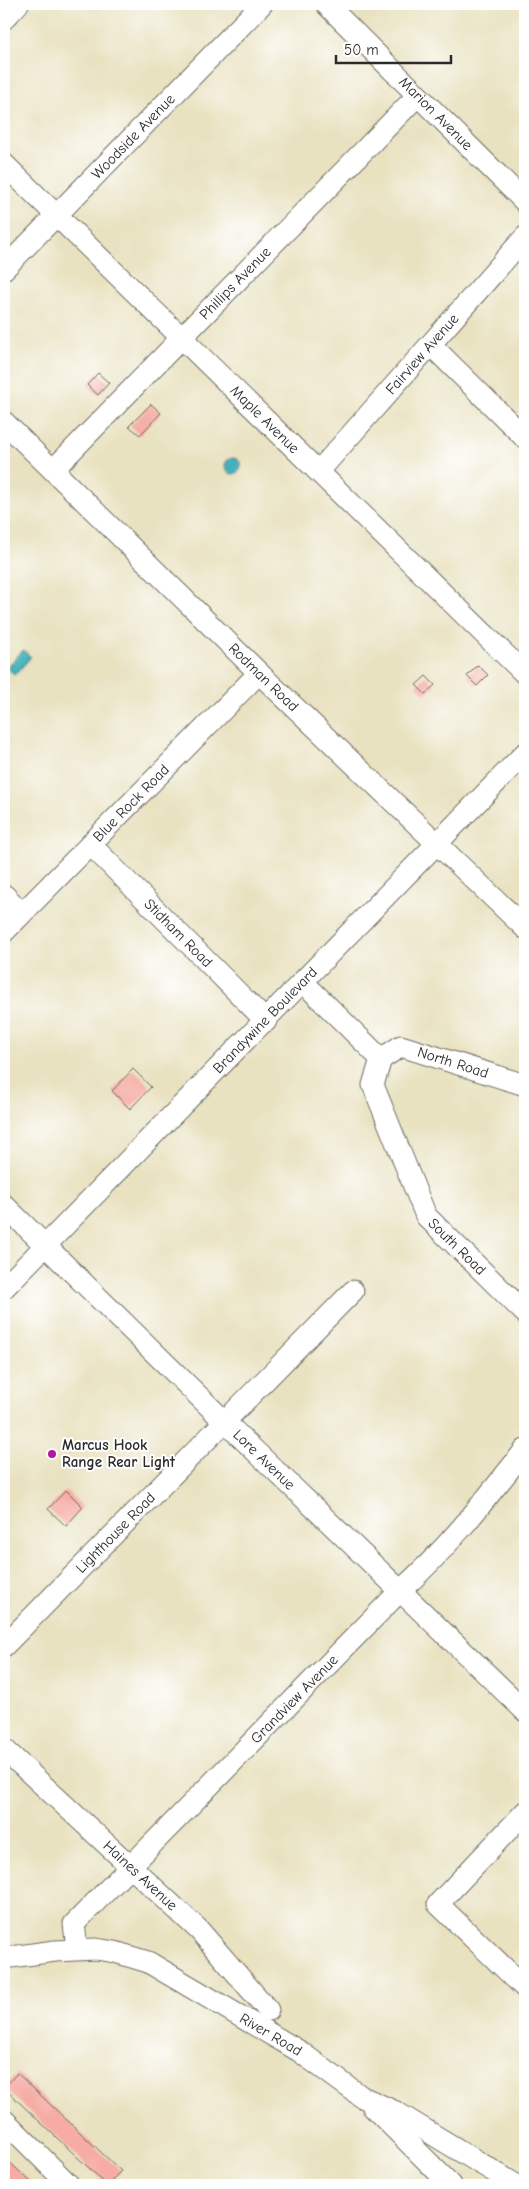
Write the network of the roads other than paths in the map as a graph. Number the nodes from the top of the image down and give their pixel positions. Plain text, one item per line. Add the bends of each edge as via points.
1 (18, 4) edge
2 (262, 4) edge
3 (336, 8) edge
4 (4, 18) edge
5 (418, 96) junction
6 (4, 164) edge
7 (525, 202) edge
8 (56, 215) junction
9 (525, 237) edge
10 (4, 269) edge
11 (181, 338) junction
12 (431, 345) junction
13 (4, 422) edge
14 (525, 438) edge
15 (53, 470) junction
16 (319, 471) junction
17 (259, 673) junction
18 (525, 674) edge
19 (525, 753) edge
20 (91, 845) junction
21 (437, 845) junction
22 (4, 895) edge
23 (22, 913) junction
24 (525, 928) edge
25 (4, 932) edge
26 (303, 982) junction
27 (266, 1022) junction
28 (381, 1059) junction
29 (525, 1085) edge
30 (4, 1205) edge
31 (46, 1246) junction
32 (4, 1288) edge
33 (353, 1291) dead end
34 (525, 1313) edge
35 (224, 1421) junction
36 (525, 1450) edge
37 (401, 1590) junction
38 (4, 1646) edge
39 (525, 1711) edge
40 (4, 1749) edge
41 (525, 1812) edge
42 (130, 1866) junction
43 (77, 1949) junction
44 (4, 1958) edge
45 (525, 1988) edge
46 (268, 2010) dead end
47 (362, 2097) junction
48 (4, 2120) edge
49 (70, 2185) edge
50 (451, 2185) edge
51 (516, 2185) edge

1 - 4 street
2 - 8 street, Woodside Avenue
3 - 5 street, Marion Avenue
5 - 7 street, Marion Avenue
5 - 11 street, Phillips Avenue
6 - 8 street, Maple Avenue
8 - 10 street, Woodside Avenue
8 - 11 street, Maple Avenue
9 - 12 street, Fairview Avenue
11 - 15 street, Phillips Avenue
11 - 16 street, Maple Avenue
12 - 14 street
12 - 16 street, Fairview Avenue
13 - 15 street, Rodman Road
15 - 17 street, Rodman Road
16 - 18 street, Maple Avenue
17 - 20 street, Blue Rock Road
17 - 21 street, Rodman Road
19 - 21 street, Brandywine Boulevard
20 - 23 street, Blue Rock Road
20 - 27 street, Stidham Road
21 - 24 street, Rodman Road
21 - 26 street, Brandywine Boulevard
22 - 23 street
23 - 25 street, Blue Rock Road
26 - 27 street, Brandywine Boulevard
26 - 28 street
27 - 31 street, Brandywine Boulevard
28 - 29 street, North Road via 401,1046
28 - 34 street, South Road via 372,1085 426,1216
30 - 31 street, Lore Avenue
31 - 32 street, Brandywine Boulevard
31 - 35 street, Lore Avenue
33 - 35 street, Lighthouse Road
35 - 37 street, Lore Avenue
35 - 38 street, Lighthouse Road
36 - 37 street, Grandview Avenue via 452,1541
37 - 39 street, Lore Avenue
37 - 42 street, Grandview Avenue
40 - 42 street, Haines Avenue
41 - 45 street via 438,1904
42 - 43 street, Grandview Avenue via 74,1924
42 - 46 street, Haines Avenue via 199,1930
43 - 44 street, River Road
43 - 47 street, River Road via 115,1952 162,1969 299,2051
47 - 50 street
47 - 51 street, River Road via 396,2112
48 - 49 street

